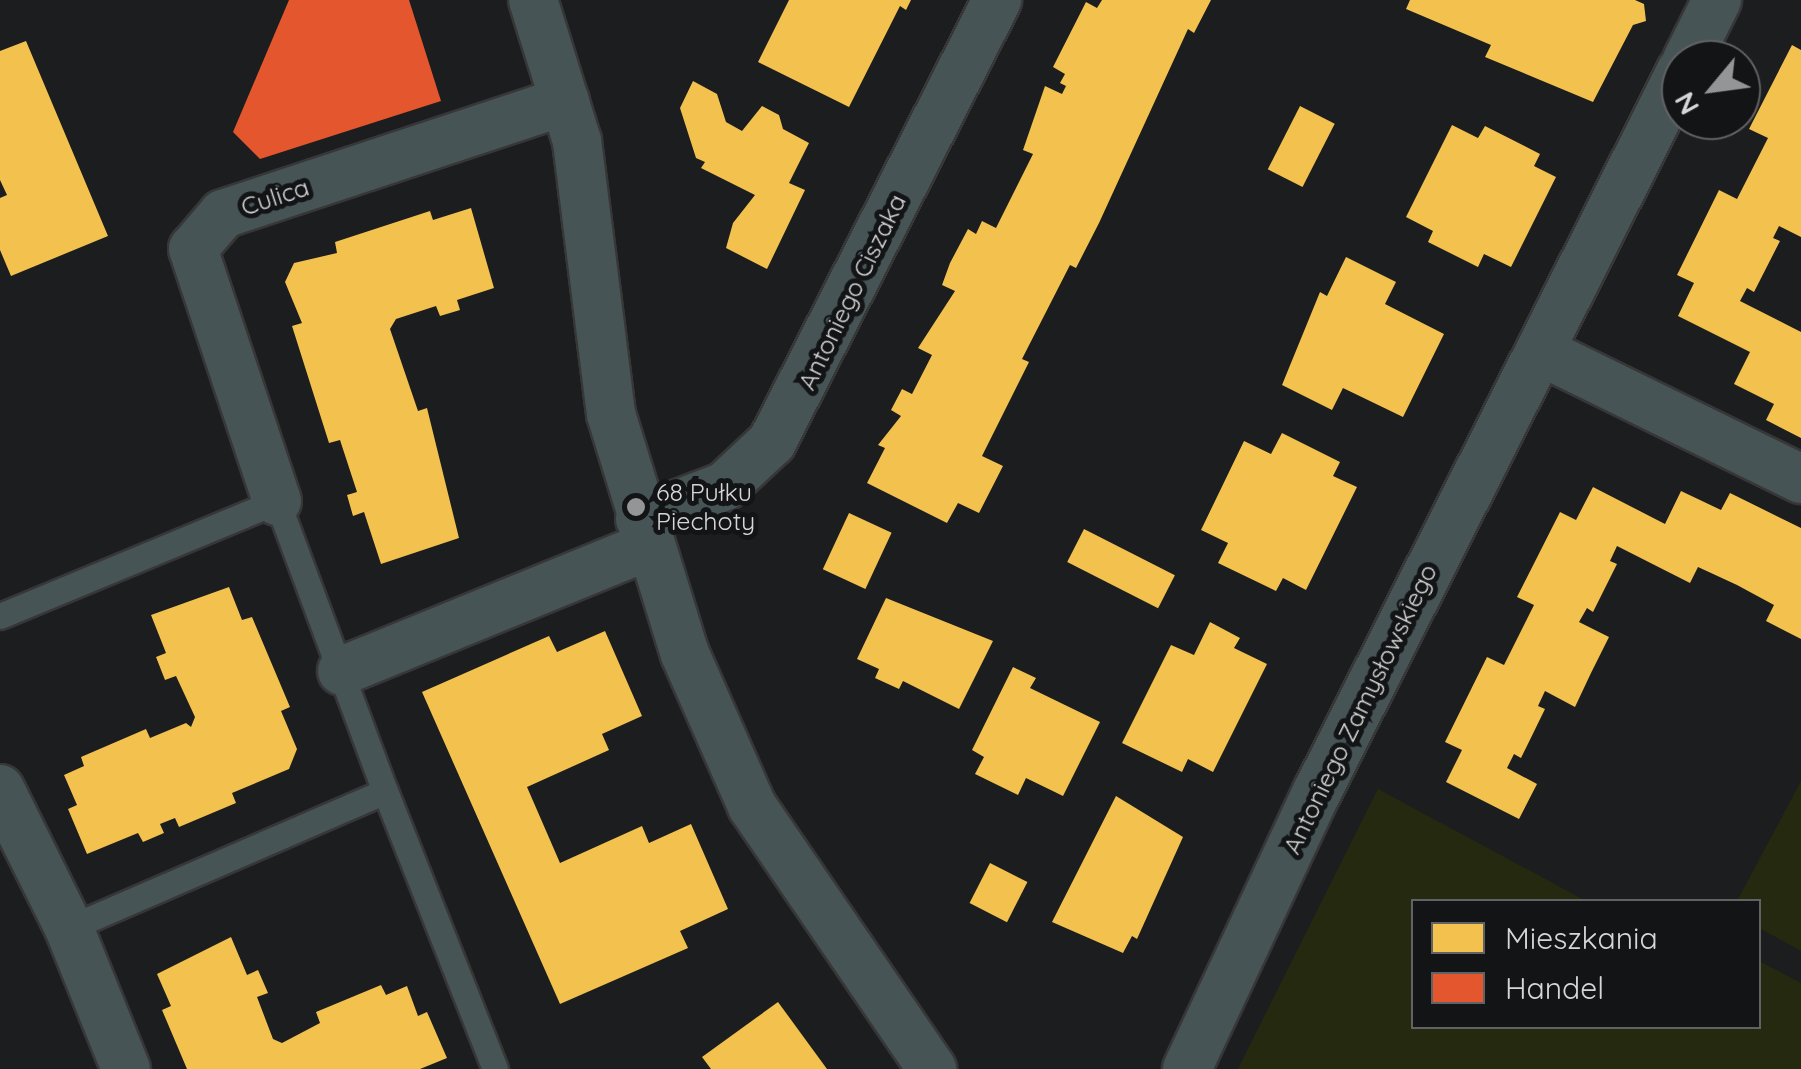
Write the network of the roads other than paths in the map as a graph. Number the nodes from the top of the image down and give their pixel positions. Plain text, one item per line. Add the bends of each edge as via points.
1 (533, 0) edge
2 (997, 0) edge
3 (1717, 0) edge
4 (1696, 40) edge
5 (565, 101) junction
6 (1661, 111) edge
7 (1540, 351) junction
8 (1801, 479) edge
9 (276, 501) junction
10 (644, 532) junction
11 (0, 616) edge
12 (342, 671) junction
13 (0, 789) edge
14 (386, 791) junction
15 (69, 928) junction
16 (126, 1069) edge
17 (495, 1069) edge
18 (932, 1069) edge
19 (1186, 1069) edge

1 - 5 street
2 - 10 street, Antoniego Ciszaka via 772,442 725,486
3 - 4 street
5 - 9 street, Culica via 223,214 193,249
5 - 10 street via 586,202 611,414
6 - 7 street, Antoniego Zamysłowskiego
7 - 8 street
7 - 19 street, Antoniego Zamysłowskiego
9 - 11 lane
9 - 12 lane
10 - 12 street, Antoniego Ciszaka
10 - 18 street via 686,654 752,806
12 - 14 lane
13 - 15 street
14 - 15 lane
14 - 17 lane
15 - 16 street

